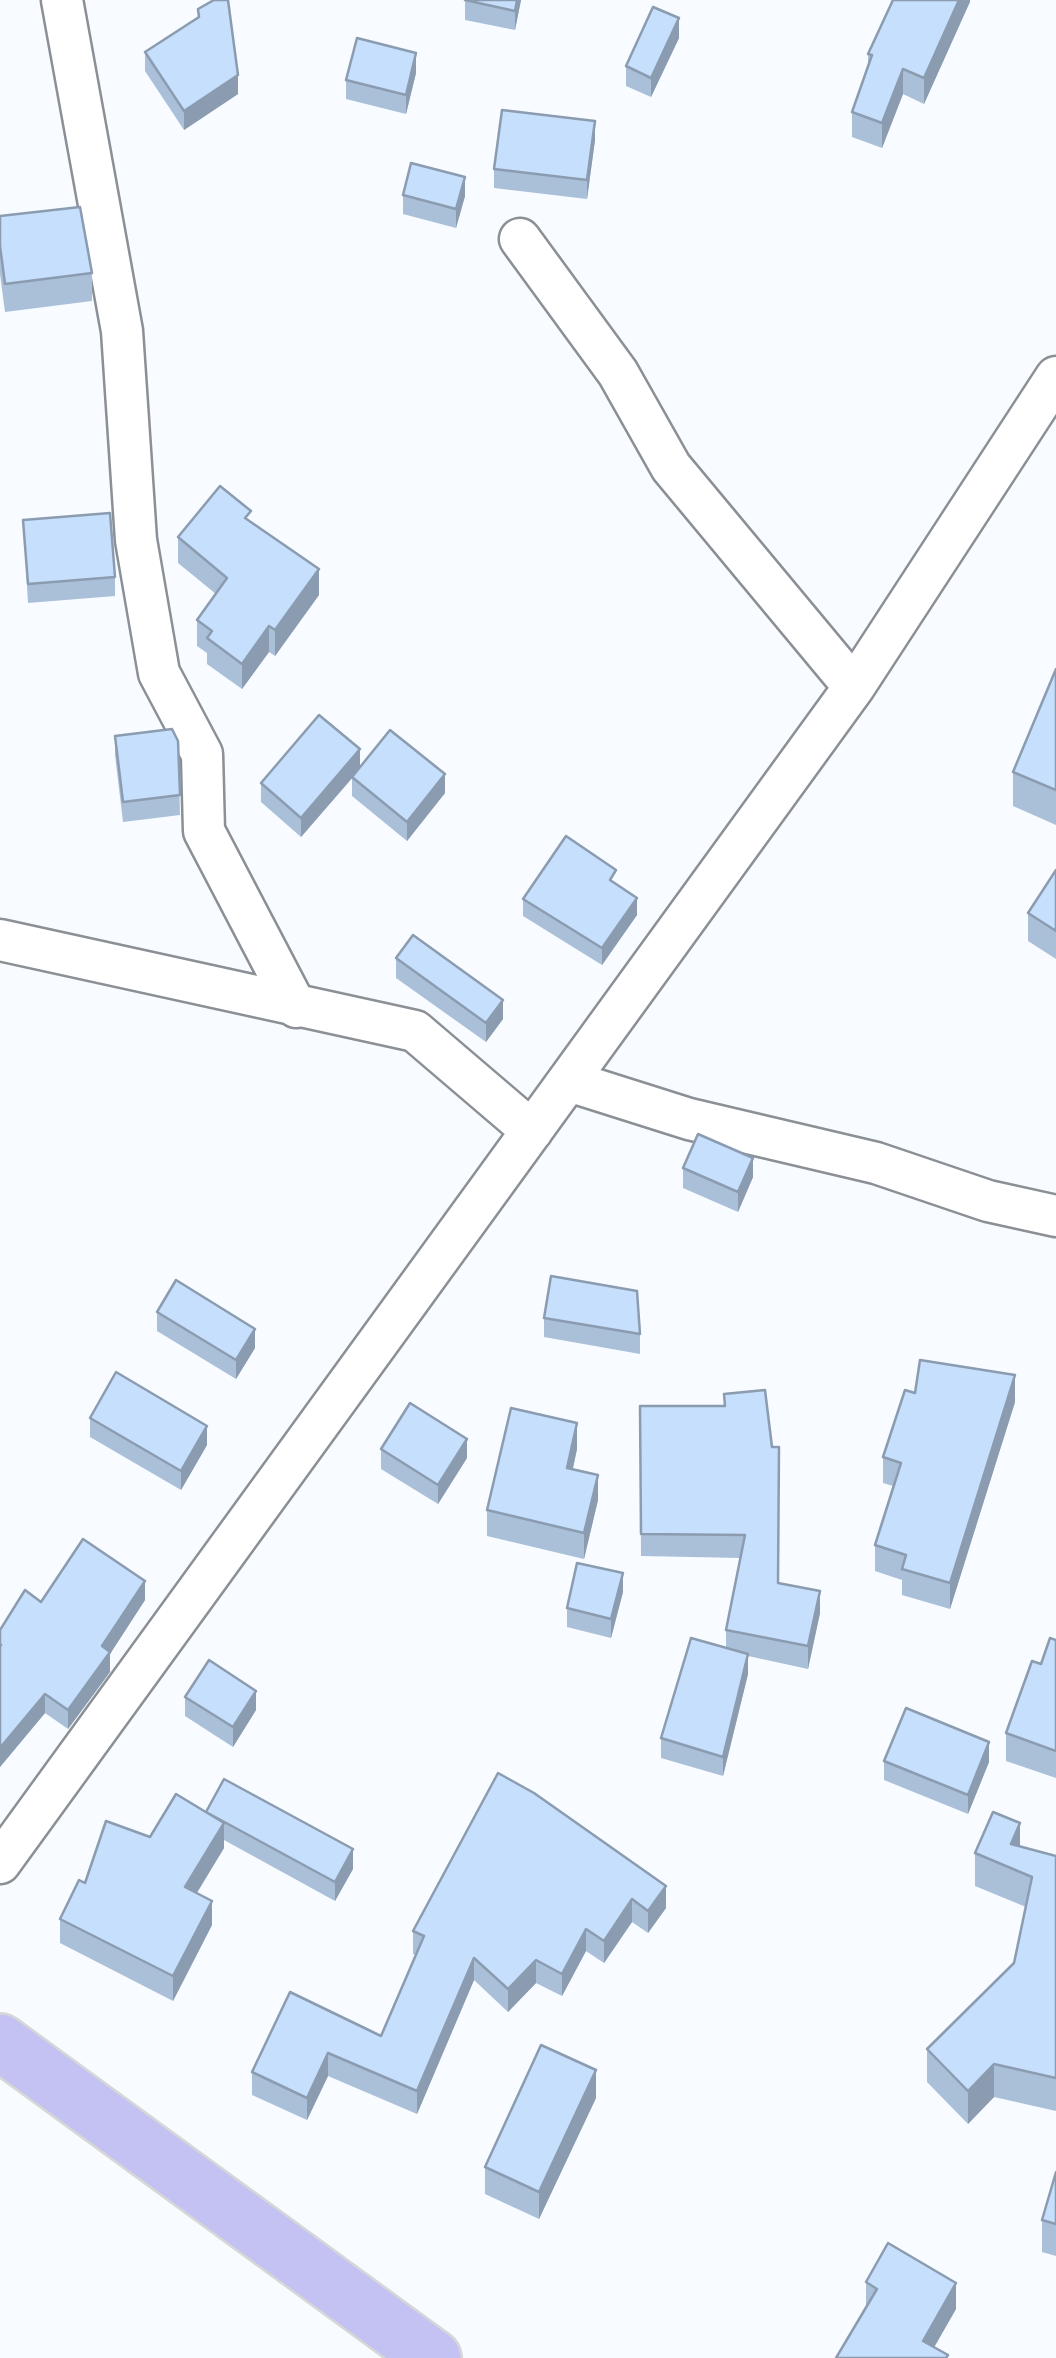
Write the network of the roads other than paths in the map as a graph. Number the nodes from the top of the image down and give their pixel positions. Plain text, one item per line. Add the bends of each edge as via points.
1 (62, 0) edge
2 (520, 239) dead end
3 (1056, 377) edge
4 (854, 687) junction
5 (0, 940) edge
6 (296, 1008) junction
7 (572, 1082) junction
8 (532, 1131) junction
9 (1056, 1216) edge
10 (0, 1863) edge
11 (0, 2042) edge
12 (434, 2358) edge

1 - 6 street via 122,331 136,540 160,673 202,754 204,831
2 - 4 street via 618,374 671,467
3 - 4 street
4 - 7 street
5 - 6 street
6 - 8 street via 415,1031
7 - 8 street
7 - 9 street
8 - 10 street
11 - 12 highway

